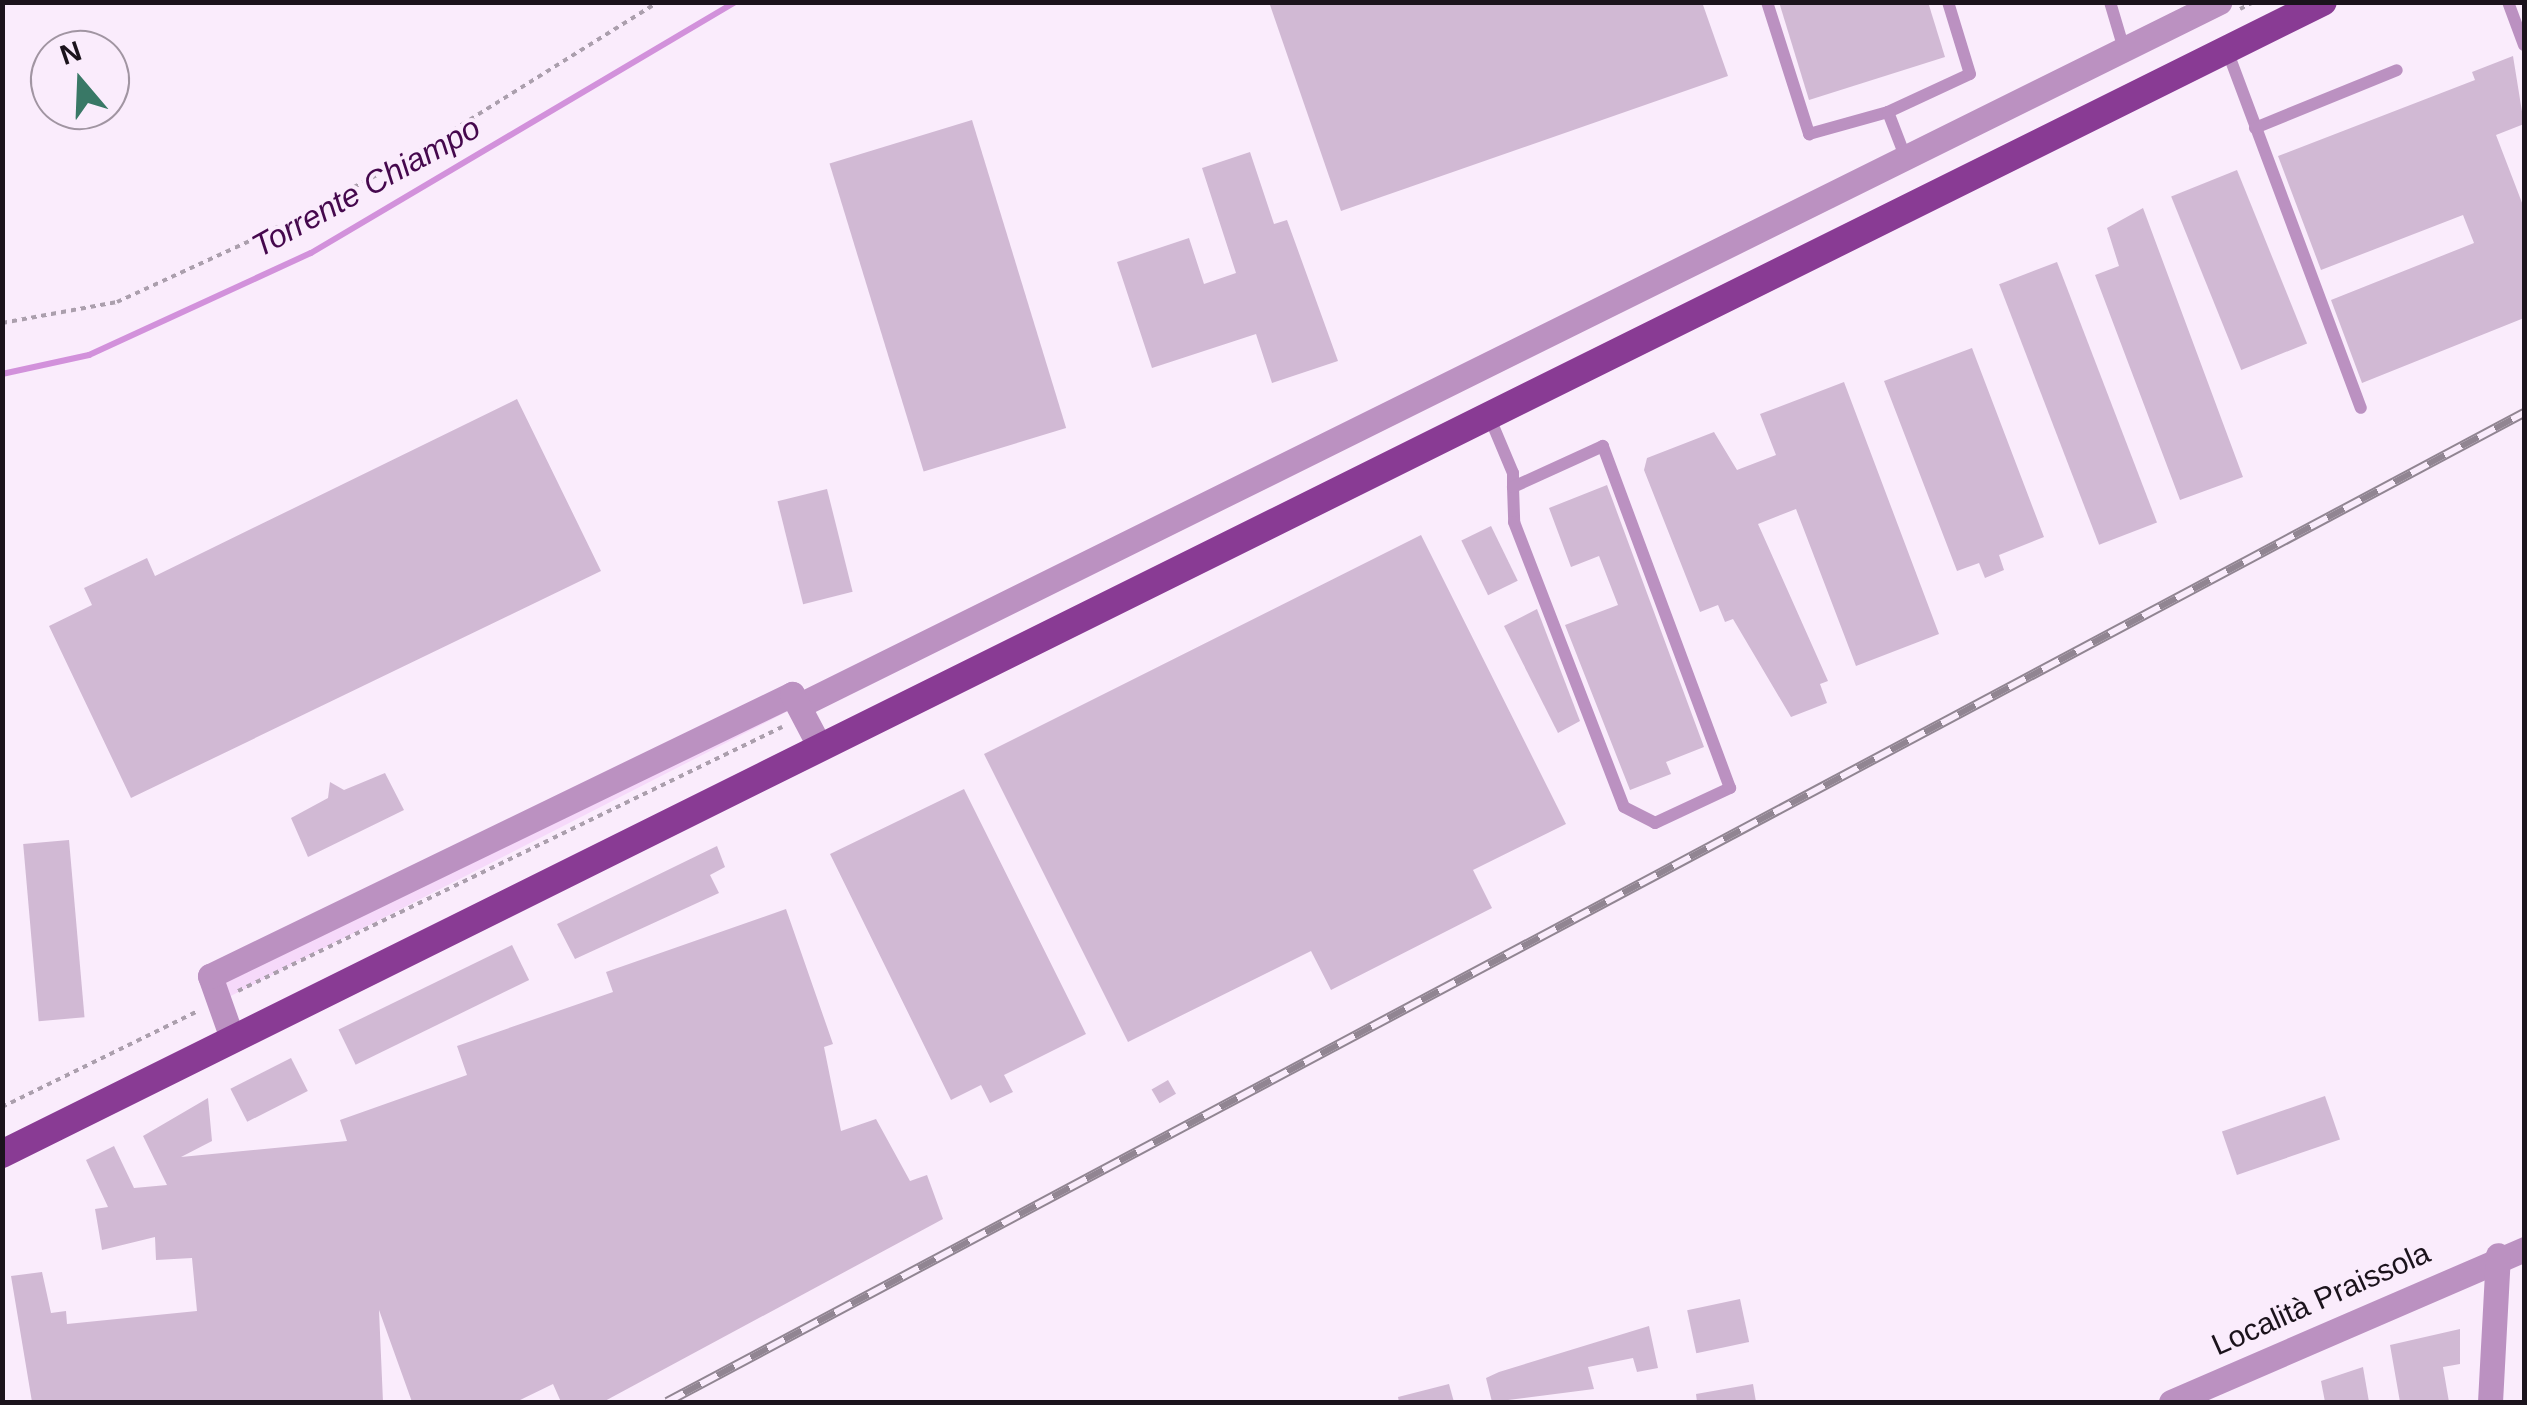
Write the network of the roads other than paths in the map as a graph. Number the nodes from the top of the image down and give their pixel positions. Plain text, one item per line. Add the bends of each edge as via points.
1 (1766, 2) edge
2 (1948, 2) edge
3 (2110, 2) edge
4 (2219, 2) edge
5 (2324, 2) edge
6 (2508, 2) edge
7 (2524, 46) edge
8 (2124, 49) junction
9 (2227, 50) junction
10 (2397, 70) dead end
11 (1888, 112) junction
12 (2255, 128) junction
13 (1906, 156) junction
14 (2362, 408) dead end
15 (1490, 416) junction
16 (1513, 486) junction
17 (800, 706) junction
18 (820, 747) junction
19 (232, 1038) junction
20 (2, 1154) edge
21 (2524, 1249) edge
22 (2498, 1255) junction
23 (2171, 1402) edge
24 (2490, 1402) edge

1 - 11 lane via 1809,134
2 - 11 lane via 1970,74
3 - 8 lane
4 - 8 street
5 - 9 main road
6 - 7 lane
8 - 13 street
9 - 12 lane
9 - 15 main road
10 - 12 lane
11 - 13 lane
12 - 14 lane
13 - 17 street
15 - 16 lane
15 - 18 main road
16 - 16 lane via 1514,522 1624,808 1655,823 1730,788 1604,446
17 - 18 street
17 - 19 street via 792,694 210,976
18 - 19 main road
19 - 20 main road
21 - 22 street, Località Praissola
22 - 23 street, Località Praissola
22 - 24 street

